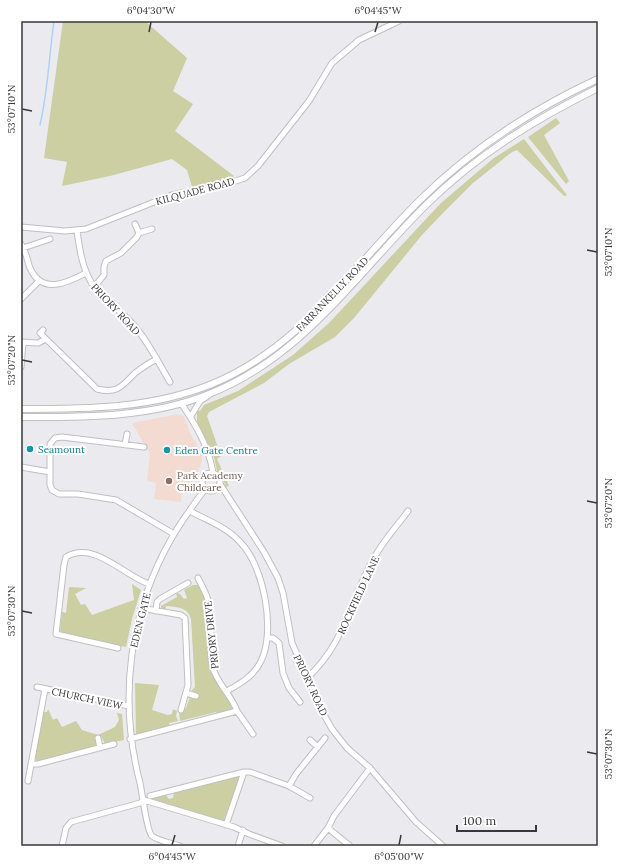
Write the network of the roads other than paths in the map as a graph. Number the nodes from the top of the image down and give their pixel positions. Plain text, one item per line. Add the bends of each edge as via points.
1 (399, 21) edge
2 (598, 79) edge
3 (598, 88) edge
4 (135, 224) dead end
5 (21, 227) edge
6 (152, 229) dead end
7 (77, 230) junction
8 (139, 233) junction
9 (50, 239) dead end
10 (22, 246) edge
11 (86, 273) junction
12 (39, 281) junction
13 (94, 288) junction
14 (21, 299) edge
15 (43, 330) dead end
16 (46, 339) junction
17 (22, 342) edge
18 (157, 360) junction
19 (21, 367) edge
20 (170, 382) dead end
21 (209, 394) junction
22 (181, 403) junction
23 (21, 409) edge
24 (191, 416) junction
25 (21, 417) edge
26 (126, 434) dead end
27 (125, 445) junction
28 (144, 447) dead end
29 (21, 467) edge
30 (50, 472) junction
31 (213, 473) junction
32 (220, 484) junction
33 (205, 489) junction
34 (215, 491) junction
35 (228, 493) junction
36 (190, 511) junction
37 (408, 511) dead end
38 (174, 534) junction
39 (198, 578) dead end
40 (188, 583) dead end
41 (149, 584) junction
42 (141, 608) junction
43 (156, 611) junction
44 (267, 638) junction
45 (118, 648) dead end
46 (307, 678) junction
47 (37, 687) dead end
48 (45, 689) junction
49 (227, 691) junction
50 (186, 693) junction
51 (196, 696) dead end
52 (300, 702) dead end
53 (129, 706) junction
54 (181, 710) dead end
55 (237, 711) junction
56 (253, 734) dead end
57 (98, 738) dead end
58 (325, 738) dead end
59 (130, 739) junction
60 (310, 740) dead end
61 (114, 744) dead end
62 (318, 747) junction
63 (100, 748) junction
64 (31, 764) junction
65 (370, 768) junction
66 (244, 772) junction
67 (28, 781) dead end
68 (289, 786) junction
69 (150, 796) dead end
70 (310, 798) dead end
71 (144, 800) junction
72 (226, 825) junction
73 (328, 828) junction
74 (243, 830) junction
75 (274, 845) edge
76 (62, 846) edge
77 (180, 846) edge
78 (238, 846) edge
79 (282, 846) edge
80 (314, 846) edge
81 (350, 846) edge
82 (443, 846) edge

1 - 7 street, KILQUADE ROAD via 359,40 332,63 309,102 248,176 229,183 172,195 101,224
2 - 23 main road, FARRANKELLY ROAD via 532,113 468,157 421,199 318,311 276,348 253,363 212,384 161,400 110,407
3 - 21 main road, FARRANKELLY ROAD via 530,124 468,168 427,205 305,334 261,367
4 - 8 street
5 - 7 street, KILQUADE ROAD
6 - 8 street
7 - 11 street, PRIORY ROAD
8 - 13 street via 121,253 106,261 104,275
9 - 10 street
10 - 12 street via 30,269
11 - 12 street via 62,284 52,285
11 - 13 street, PRIORY ROAD
12 - 14 street
13 - 18 street, PRIORY ROAD via 131,322
15 - 16 street via 40,333
16 - 17 street via 38,343
16 - 18 street via 101,390 119,389 136,373
17 - 19 street
18 - 20 street, PRIORY ROAD
21 - 22 main road, FARRANKELLY ROAD
21 - 24 street via 200,401
22 - 24 street
22 - 25 main road, FARRANKELLY ROAD via 120,415
24 - 31 street via 210,456
26 - 27 street
27 - 28 street
27 - 30 street via 55,438 50,444
29 - 30 street
30 - 38 street via 52,490 59,494 109,498
31 - 32 street via 218,476
31 - 33 street via 206,474 203,479 202,485
32 - 34 street
32 - 35 street, PRIORY ROAD
33 - 34 street
33 - 36 street, EDEN GATE
34 - 35 street
35 - 46 street, PRIORY ROAD via 278,578 283,593 289,634
36 - 38 street, EDEN GATE
36 - 44 street via 230,532 252,557 267,612
37 - 46 street, ROCKFIELD LANE via 374,558 332,651
38 - 41 street, EDEN GATE
39 - 49 street, PRIORY DRIVE via 209,608 212,666 221,686
40 - 43 street via 160,599
41 - 42 street, EDEN GATE
41 - 45 street via 96,555 79,552 66,557 56,634
42 - 43 street
42 - 53 street, EDEN GATE via 132,649
43 - 50 street via 185,618 188,684
44 - 49 street via 265,652 255,671 246,680
44 - 52 street via 273,638 279,643 283,673 289,688
46 - 65 street, PRIORY ROAD via 323,713 339,738
47 - 48 street, CHURCH VIEW
48 - 53 street, CHURCH VIEW
48 - 64 street, CHURCH VIEW
49 - 55 street, PRIORY DRIVE
50 - 51 street
50 - 54 street
53 - 59 street, EDEN GATE
55 - 56 street, PRIORY DRIVE
55 - 59 street
57 - 63 street
58 - 62 street
59 - 71 street, EDEN GATE
60 - 62 street
61 - 63 street
62 - 68 street
63 - 64 street
64 - 67 street, CHURCH VIEW
65 - 73 street via 331,819
65 - 82 street, PRIORY ROAD via 416,822
66 - 68 street
66 - 69 street
66 - 72 street
68 - 70 street
71 - 72 street
71 - 76 street via 71,822 66,828
71 - 77 street, EDEN GATE via 150,835
72 - 74 street
73 - 80 street
73 - 81 street
74 - 75 street
74 - 78 street
75 - 79 street

